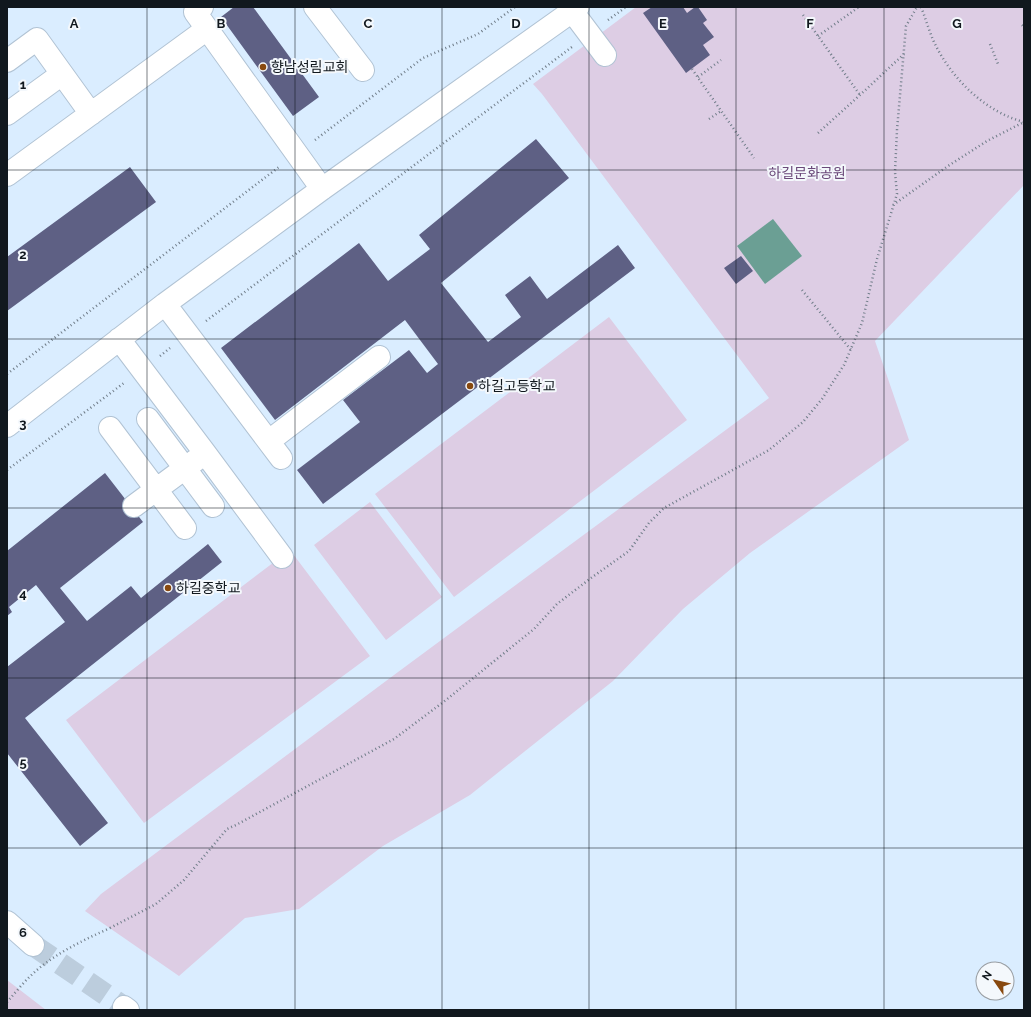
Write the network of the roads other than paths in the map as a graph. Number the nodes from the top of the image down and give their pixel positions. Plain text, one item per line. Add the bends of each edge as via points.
1 (202, 7) edge
2 (315, 7) edge
3 (575, 9) edge
4 (207, 29) junction
5 (605, 55) dead end
6 (7, 61) edge
7 (363, 70) dead end
8 (62, 74) junction
9 (7, 114) edge
10 (91, 114) junction
11 (7, 175) edge
12 (322, 188) junction
13 (166, 304) junction
14 (119, 339) junction
15 (379, 356) dead end
16 (148, 419) dead end
17 (7, 426) edge
18 (110, 428) dead end
19 (205, 453) junction
20 (185, 468) junction
21 (156, 490) junction
22 (134, 506) dead end
23 (213, 506) dead end
24 (185, 528) dead end
25 (282, 557) dead end
26 (7, 922) edge
27 (33, 945) tunnel mouth

1 - 4 street via 195,12
2 - 7 street
3 - 5 street
3 - 12 street
4 - 10 street
4 - 12 street
6 - 8 street via 37,39
8 - 9 street
8 - 10 street
10 - 11 street
12 - 13 street
13 - 14 street
13 - 15 street via 275,449
14 - 17 street
14 - 19 street
16 - 20 street
18 - 21 street
19 - 20 street
19 - 25 street
20 - 21 street
20 - 23 street
21 - 22 street
21 - 24 street
26 - 27 street

